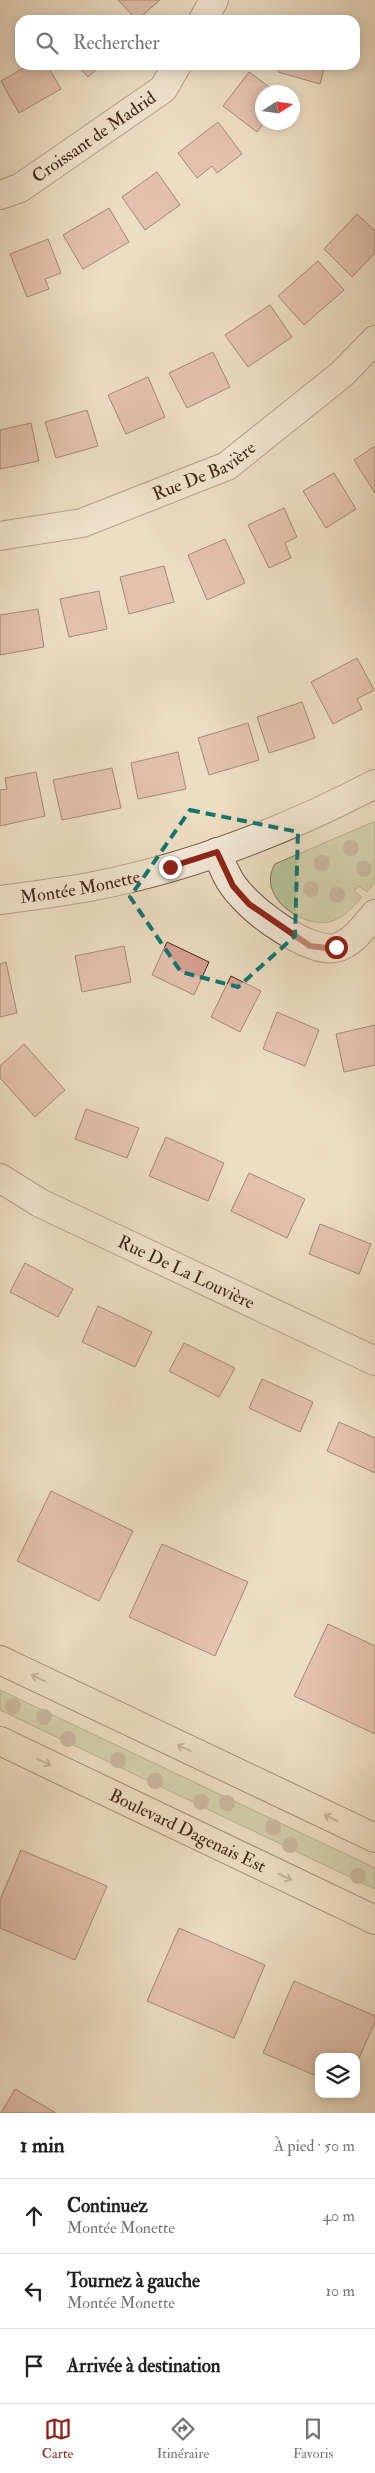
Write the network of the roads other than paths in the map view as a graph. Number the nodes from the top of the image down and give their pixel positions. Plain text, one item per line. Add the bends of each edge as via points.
1 (214, 0) edge
2 (206, 15) edge
3 (174, 70) edge
4 (0, 195) edge
5 (375, 340) edge
6 (0, 536) edge
7 (375, 784) edge
8 (217, 852) junction
9 (0, 900) edge
10 (375, 914) edge
11 (0, 1178) edge
12 (375, 1361) edge
13 (0, 1660) edge
14 (0, 1741) edge
15 (375, 1838) edge
16 (375, 1920) edge

1 - 2 street
3 - 4 street, Croissant de Madrid via 163,89 20,188
5 - 6 street, Rue De Bavière via 342,374 227,466 82,523
7 - 8 street, Montée Monette via 286,827
8 - 9 street, Montée Monette via 96,886
8 - 10 street via 224,871 241,896 310,946 327,948 344,944 352,940
11 - 12 street, Rue De La Louvière via 40,1203
15 -> 13 main road
14 -> 16 main road, Boulevard Dagenais Est

